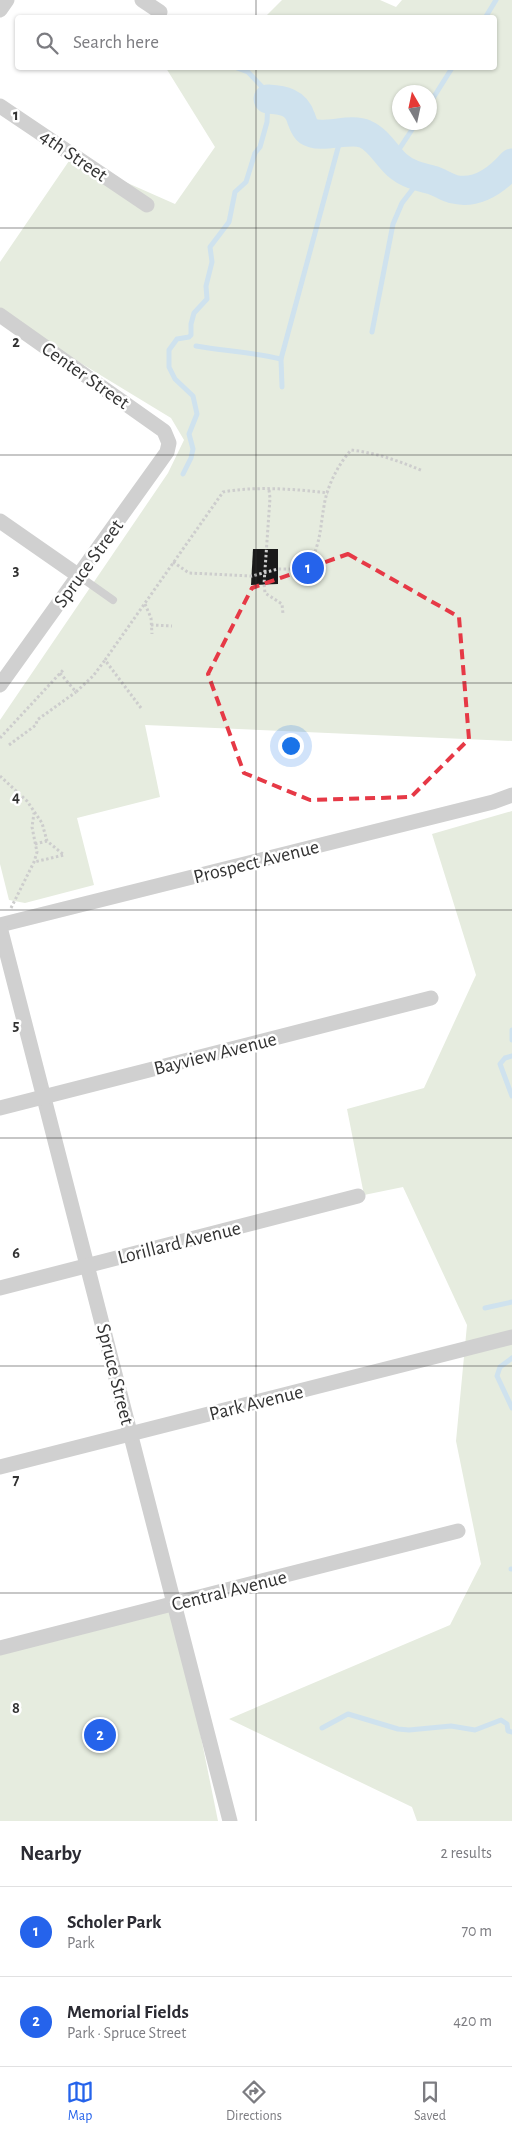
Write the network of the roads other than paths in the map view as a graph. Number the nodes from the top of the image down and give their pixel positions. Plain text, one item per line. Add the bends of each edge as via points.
1 (7, 0) edge
2 (142, 0) edge
3 (0, 10) edge
4 (160, 12) dead end
5 (0, 106) edge
6 (147, 205) dead end
7 (0, 315) edge
8 (168, 438) joint
9 (0, 521) edge
10 (79, 576) junction
11 (113, 600) dead end
12 (0, 685) edge
13 (512, 794) edge
14 (0, 926) edge
15 (431, 998) dead end
16 (44, 1097) junction
17 (0, 1108) edge
18 (358, 1196) dead end
19 (88, 1266) junction
20 (0, 1288) edge
21 (512, 1337) edge
22 (130, 1434) junction
23 (0, 1467) edge
24 (458, 1531) dead end
25 (174, 1604) junction
26 (0, 1648) edge
27 (230, 1821) edge

1 - 3 street
2 - 4 street
5 - 6 street, 4th Street
7 - 8 street, Center Street via 164,431
8 - 10 street, Spruce Street via 167,452
9 - 10 street
10 - 11 lane
10 - 12 street, Spruce Street
13 - 14 street, Prospect Avenue via 493,802
14 - 16 street, Spruce Street
15 - 16 street, Bayview Avenue
16 - 17 street, Bayview Avenue
16 - 19 street, Spruce Street
18 - 19 street, Lorillard Avenue
19 - 20 street, Lorillard Avenue
19 - 22 street, Spruce Street
21 - 22 street, Park Avenue
22 - 23 street, Park Avenue
22 - 25 street, Spruce Street
24 - 25 street, Central Avenue
25 - 26 street, Central Avenue
25 - 27 street, Spruce Street

